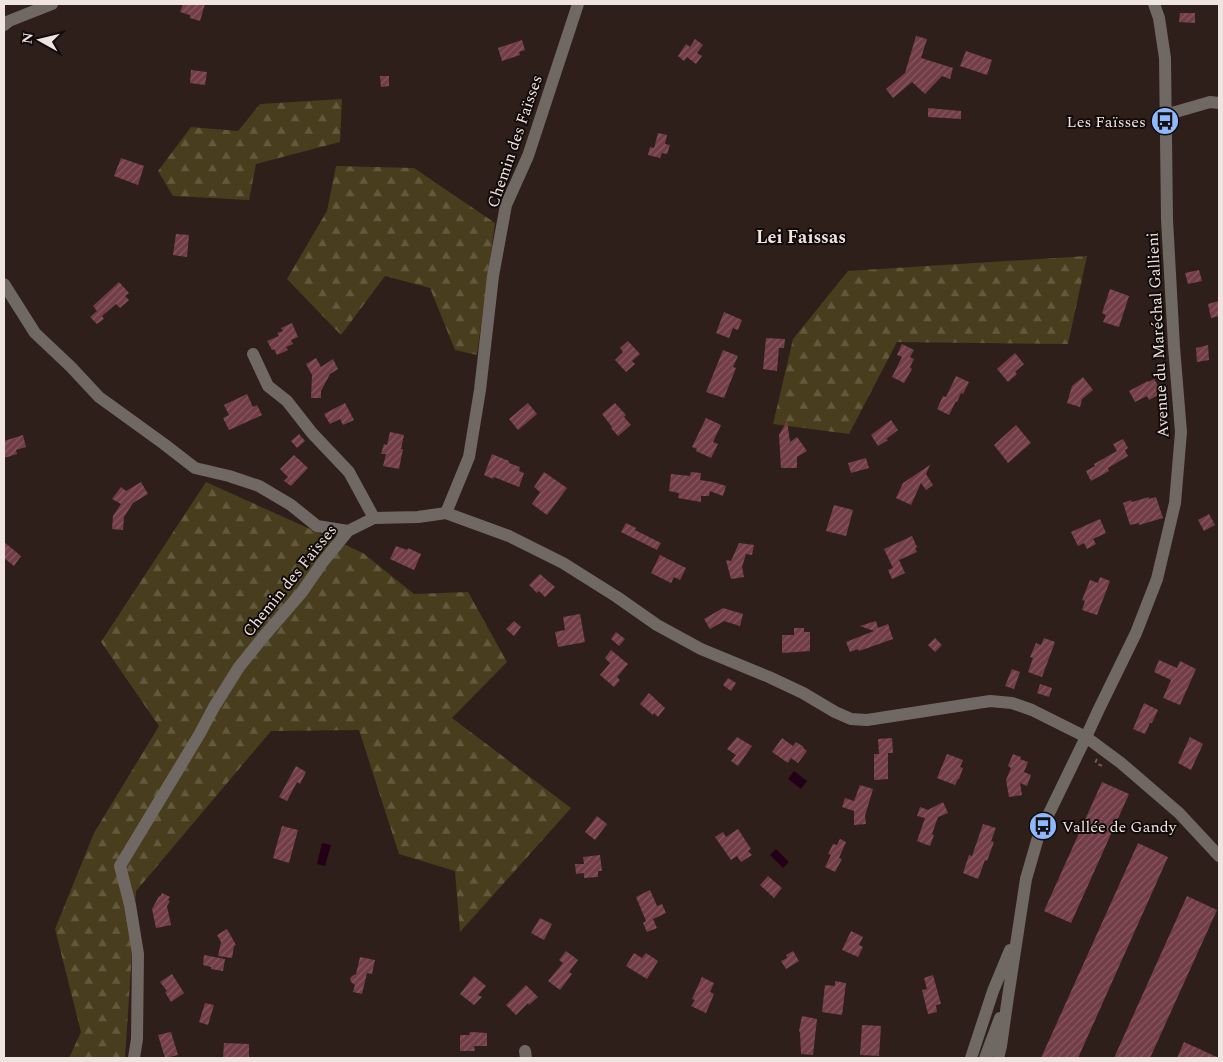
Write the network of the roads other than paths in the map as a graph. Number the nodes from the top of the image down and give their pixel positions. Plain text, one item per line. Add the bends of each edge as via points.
1 (52, 4) edge
2 (578, 4) edge
3 (1154, 4) edge
4 (4, 25) edge
5 (1219, 103) edge
6 (1165, 115) junction
7 (4, 284) edge
8 (253, 354) dead end
9 (446, 513) junction
10 (374, 518) junction
11 (348, 531) junction
12 (1086, 737) junction
13 (1219, 856) edge
14 (1018, 932) junction
15 (1008, 997) junction
16 (134, 1058) edge
17 (971, 1058) edge
18 (984, 1058) edge
19 (998, 1058) edge

1 - 4 street
2 - 9 street, Chemin des Faïsses via 528,156 506,205 469,457
3 - 6 street, Avenue du Maréchal Gallieni via 1165,58
5 - 6 street via 1210,102
6 - 12 street, Avenue du Maréchal Gallieni via 1166,219 1181,432 1175,503 1157,579 1136,633
7 - 11 street via 35,333 98,397 195,468 259,486 291,505 317,526
8 - 10 street via 268,386 286,401 349,472
9 - 10 street, Chemin des Faïsses
9 - 12 street via 509,536 556,559 700,650 786,685 851,719 867,720 990,701 1012,703 1032,710
10 - 11 street, Chemin des Faïsses
11 - 16 street, Chemin des Faïsses via 240,667 120,866 138,954
12 - 13 street via 1122,763 1179,813
12 - 14 street, Avenue du Maréchal Gallieni via 1039,834 1026,879
14 - 15 street
14 - 17 street via 993,991
15 - 18 street
15 - 19 street

